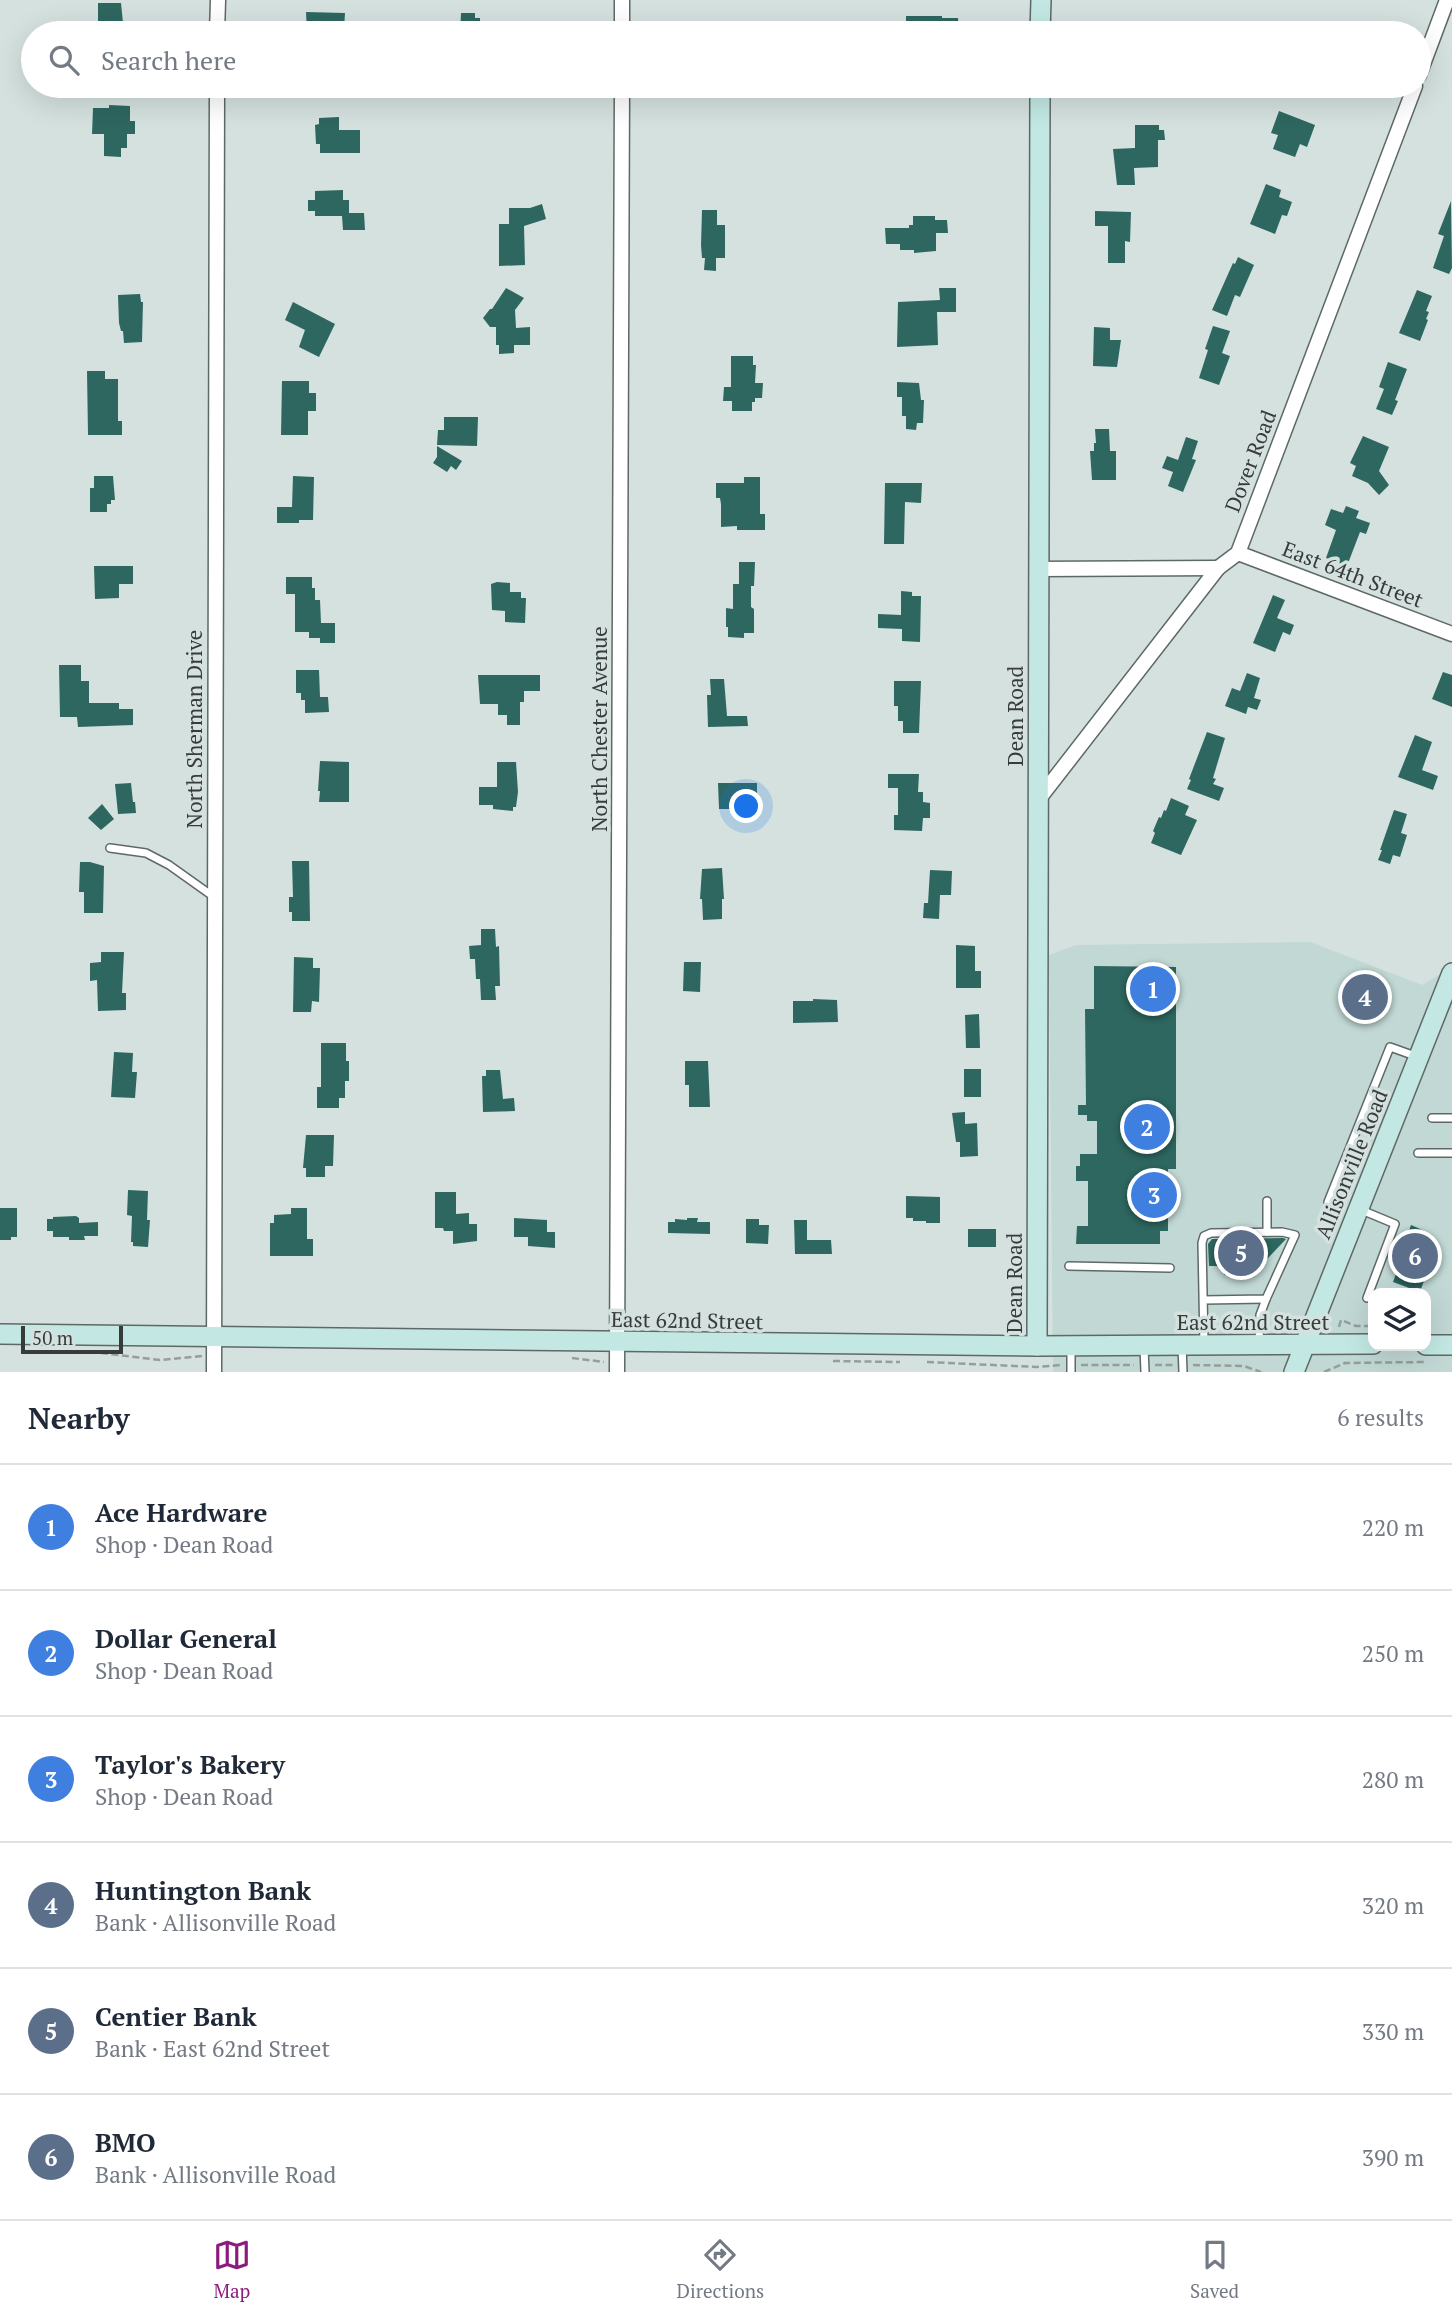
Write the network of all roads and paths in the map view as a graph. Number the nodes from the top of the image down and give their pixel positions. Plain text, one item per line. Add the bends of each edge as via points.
1 (218, 0) edge
2 (622, 0) edge
3 (1041, 0) edge
4 (1447, 0) edge
5 (217, 21) edge
6 (622, 21) edge
7 (1040, 21) edge
8 (1431, 43) edge
9 (217, 98) edge
10 (622, 98) edge
11 (1040, 98) edge
12 (1410, 98) edge
13 (1238, 553) junction
14 (1219, 568) junction
15 (1038, 569) junction
16 (1452, 634) edge
17 (1038, 800) junction
18 (110, 848) dead end
19 (214, 897) junction
20 (1452, 973) edge
21 (1418, 1058) junction
22 (1432, 1118) dead end
23 (1452, 1118) edge
24 (1418, 1153) dead end
25 (1452, 1153) edge
26 (1268, 1201) dead end
27 (1328, 1202) dead end
28 (1358, 1209) junction
29 (1268, 1232) junction
30 (1069, 1266) dead end
31 (1170, 1268) dead end
32 (1367, 1298) dead end
33 (1266, 1299) junction
34 (1203, 1300) junction
35 (1341, 1320) dead end
36 (1368, 1326) edge
37 (0, 1335) edge
38 (213, 1337) junction
39 (618, 1342) junction
40 (1304, 1343) junction
41 (1204, 1344) junction
42 (1259, 1344) junction
43 (1368, 1344) edge
44 (1182, 1345) junction
45 (1452, 1345) edge
46 (1037, 1346) junction
47 (1072, 1346) junction
48 (1144, 1346) junction
49 (96, 1353) dead end
50 (1427, 1354) edge
51 (205, 1356) dead end
52 (1329, 1363) dead end
53 (1027, 1366) dead end
54 (1044, 1366) dead end
55 (1326, 1371) edge
56 (214, 1372) edge
57 (617, 1372) edge
58 (1072, 1372) edge
59 (1145, 1372) edge
60 (1183, 1372) edge
61 (1294, 1372) edge

1 - 5 street
2 - 6 street
3 - 7 street
4 - 8 street
9 - 19 street, North Sherman Drive
10 - 39 street, North Chester Avenue
11 - 15 street, Dean Road
12 - 13 street, Dover Road
13 - 14 street
13 - 16 street, East 64th Street
14 - 15 street
14 - 17 street
15 - 17 street, Dean Road
17 - 46 street, Dean Road
18 - 19 lane via 146,853
19 - 38 street, North Sherman Drive
20 - 21 street, Allisonville Road
21 - 27 lane via 1390,1047
21 - 28 street, Allisonville Road
22 - 23 lane
24 - 25 lane
26 - 29 lane
28 - 32 lane via 1395,1224
28 - 40 street, Allisonville Road
29 - 33 lane via 1295,1236
29 - 34 lane via 1204,1236
30 - 31 lane
33 - 34 lane
33 - 42 lane
34 - 41 lane
35 - 36 path
37 - 38 street, East 62nd Street
38 - 39 street, East 62nd Street
38 - 56 street, North Sherman Drive
39 - 46 street, East 62nd Street
39 - 57 street, North Chester Avenue
40 - 42 street, East 62nd Street
40 - 43 street, East 62nd Street
40 - 61 street, Allisonville Road
41 - 42 street, East 62nd Street
41 - 44 street, East 62nd Street
44 - 48 street, East 62nd Street
44 - 60 lane
45 - 50 street
46 - 47 street, East 62nd Street
47 - 48 street, East 62nd Street
47 - 58 lane
48 - 59 lane
49 - 51 path via 160,1360
50 - 55 path via 1345,1363
52 - 55 path
53 - 54 path

